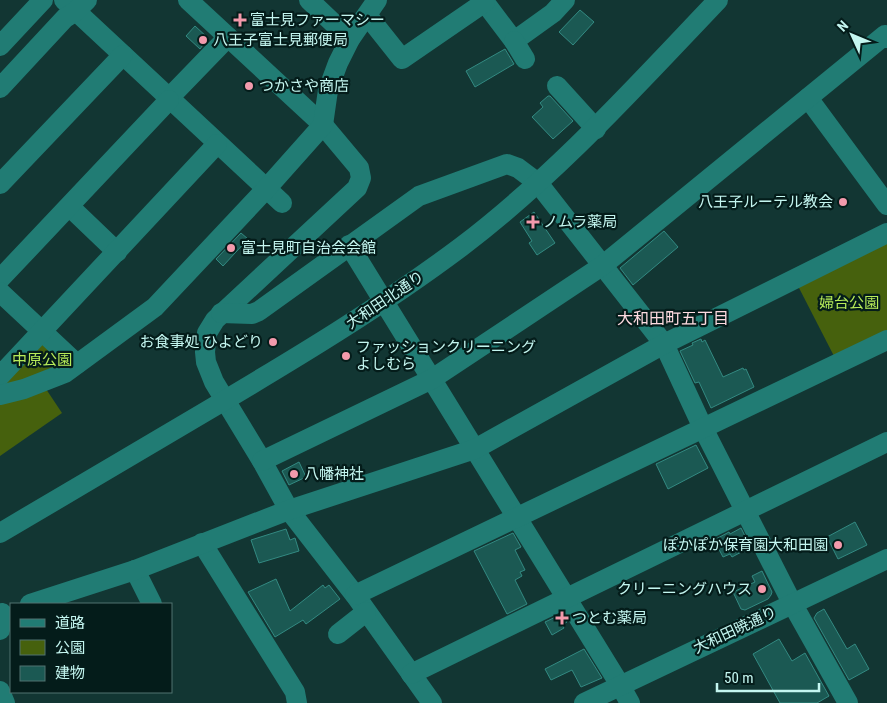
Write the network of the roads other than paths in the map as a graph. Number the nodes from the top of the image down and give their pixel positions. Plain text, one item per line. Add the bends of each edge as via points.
1 (43, 0) edge
2 (188, 0) edge
3 (309, 0) edge
4 (565, 0) edge
5 (718, 0) edge
6 (484, 1) edge
7 (76, 4) edge
8 (372, 8) edge
9 (228, 37) junction
10 (887, 38) edge
11 (350, 39) junction
12 (514, 41) junction
13 (0, 46) edge
14 (123, 55) junction
15 (525, 59) dead end
16 (557, 86) dead end
17 (0, 88) edge
18 (808, 98) junction
19 (169, 100) junction
20 (323, 125) junction
21 (596, 129) junction
22 (217, 144) junction
23 (538, 183) junction
24 (0, 184) edge
25 (266, 189) junction
26 (282, 204) dead end
27 (887, 206) edge
28 (70, 207) junction
29 (887, 233) edge
30 (349, 245) junction
31 (117, 252) junction
32 (602, 266) junction
33 (0, 279) edge
34 (0, 292) edge
35 (384, 302) junction
36 (221, 313) junction
37 (41, 331) junction
38 (887, 340) edge
39 (664, 344) junction
40 (77, 364) junction
41 (0, 376) edge
42 (432, 380) junction
43 (0, 395) edge
44 (225, 400) junction
45 (703, 428) junction
46 (887, 442) edge
47 (475, 449) junction
48 (262, 461) junction
49 (289, 510) junction
50 (745, 511) junction
51 (517, 517) junction
52 (0, 533) edge
53 (202, 544) junction
54 (887, 558) edge
55 (135, 570) junction
56 (355, 595) junction
57 (567, 598) junction
58 (33, 603) edge
59 (152, 603) edge
60 (792, 603) junction
61 (366, 612) junction
62 (338, 634) dead end
63 (411, 674) junction
64 (620, 685) junction
65 (297, 703) edge
66 (432, 703) edge
67 (584, 703) edge
68 (630, 703) edge
69 (848, 703) edge

1 - 13 street
2 - 9 street
3 - 11 street
4 - 12 street
5 - 21 street, 大和田北通り
6 - 8 street via 402,58
6 - 12 street
7 - 14 street
7 - 17 street
8 - 11 street
9 - 19 street
9 - 20 street
10 - 18 street via 885,35
11 - 20 street via 328,90
12 - 15 street
14 - 19 street
14 - 24 street
16 - 21 street
18 - 27 street
18 - 32 street
19 - 22 street
19 - 28 street
20 - 25 street
20 - 36 street via 359,168 361,178 357,188
21 - 23 street, 大和田北通り
22 - 25 street
22 - 31 street
23 - 30 street via 507,164 418,196
23 - 32 street
23 - 35 street, 大和田北通り via 462,246
25 - 26 street
25 - 40 street via 155,307
28 - 31 street
28 - 33 street
29 - 39 street
30 - 35 street
30 - 36 street via 259,311 252,314
31 - 37 street
32 - 39 street
32 - 42 street
34 - 37 street
35 - 42 street
35 - 44 street, 大和田北通り
36 - 44 street via 207,333 204,352 211,375
37 - 40 street
37 - 41 street
38 - 45 street
39 - 45 street
39 - 47 street
40 - 43 street via 65,373
42 - 47 street
42 - 48 street
44 - 48 street
44 - 52 street, 大和田北通り
45 - 50 street
45 - 51 street
46 - 50 street
47 - 49 street
47 - 51 street
48 - 49 street
49 - 53 street
49 - 56 street
50 - 57 street
50 - 60 street
51 - 56 street
51 - 57 street
53 - 55 street
53 - 65 street via 295,692
54 - 60 street, 大和田暁通り
55 - 58 street
55 - 59 street
56 - 61 street
57 - 63 street
57 - 64 street
60 - 64 street, 大和田暁通り
60 - 69 street
61 - 62 street
61 - 63 street
63 - 66 street
64 - 67 street, 大和田暁通り
64 - 68 street

